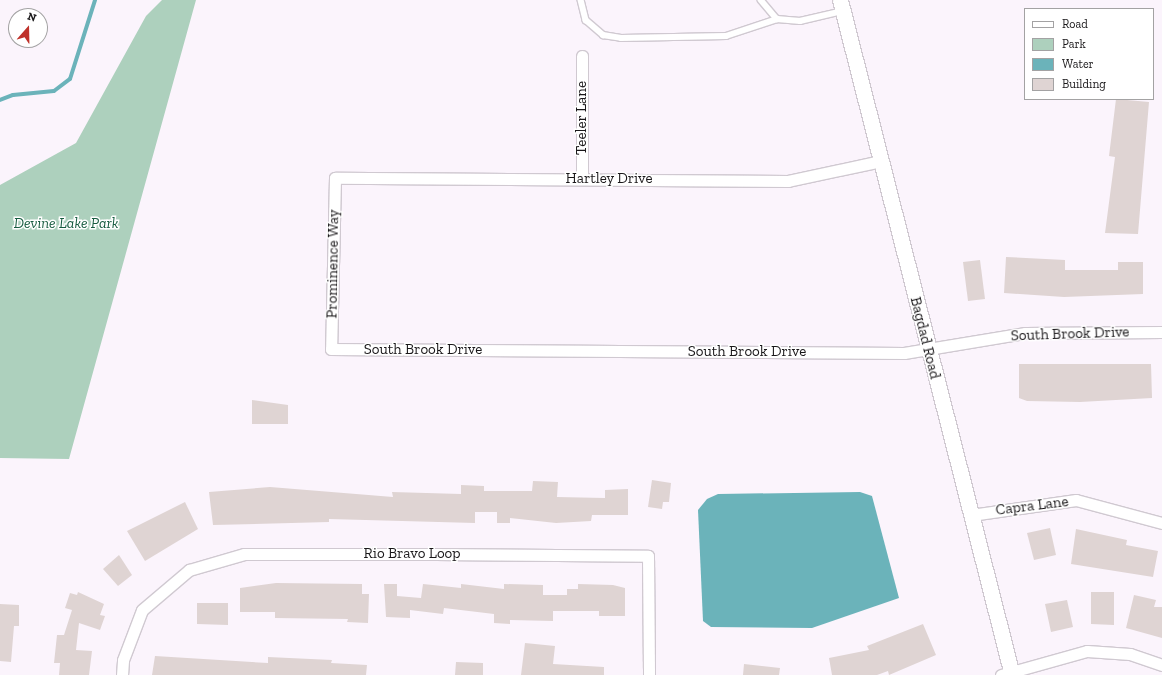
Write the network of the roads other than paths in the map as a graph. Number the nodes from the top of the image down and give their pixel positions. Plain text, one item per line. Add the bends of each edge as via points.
1 (581, 0) edge
2 (761, 0) edge
3 (842, 6) edge
4 (777, 19) junction
5 (582, 56) dead end
6 (881, 161) junction
7 (335, 178) joint
8 (582, 179) junction
9 (1162, 332) edge
10 (331, 349) joint
11 (928, 351) junction
12 (971, 515) junction
13 (1162, 523) edge
14 (1162, 665) edge
15 (1008, 674) edge
16 (122, 675) edge
17 (649, 675) edge

1 - 4 lane via 586,20 603,35 622,38 726,36
2 - 4 lane
3 - 4 lane via 800,22
3 - 6 street, Bagdad Road
5 - 8 street, Teeler Lane
6 - 8 street, Hartley Drive via 788,181
6 - 11 street, Bagdad Road
7 - 8 street, Hartley Drive
7 - 10 street, Prominence Way
9 - 11 street, South Brook Drive via 1025,333
10 - 11 street, South Brook Drive
11 - 12 street, Bagdad Road
12 - 13 street, Capra Lane via 1076,500
12 - 15 street, Bagdad Road
14 - 15 street via 1130,654 1087,650
16 - 17 street, Rio Bravo Loop via 123,660 142,610 189,570 244,554 648,556

